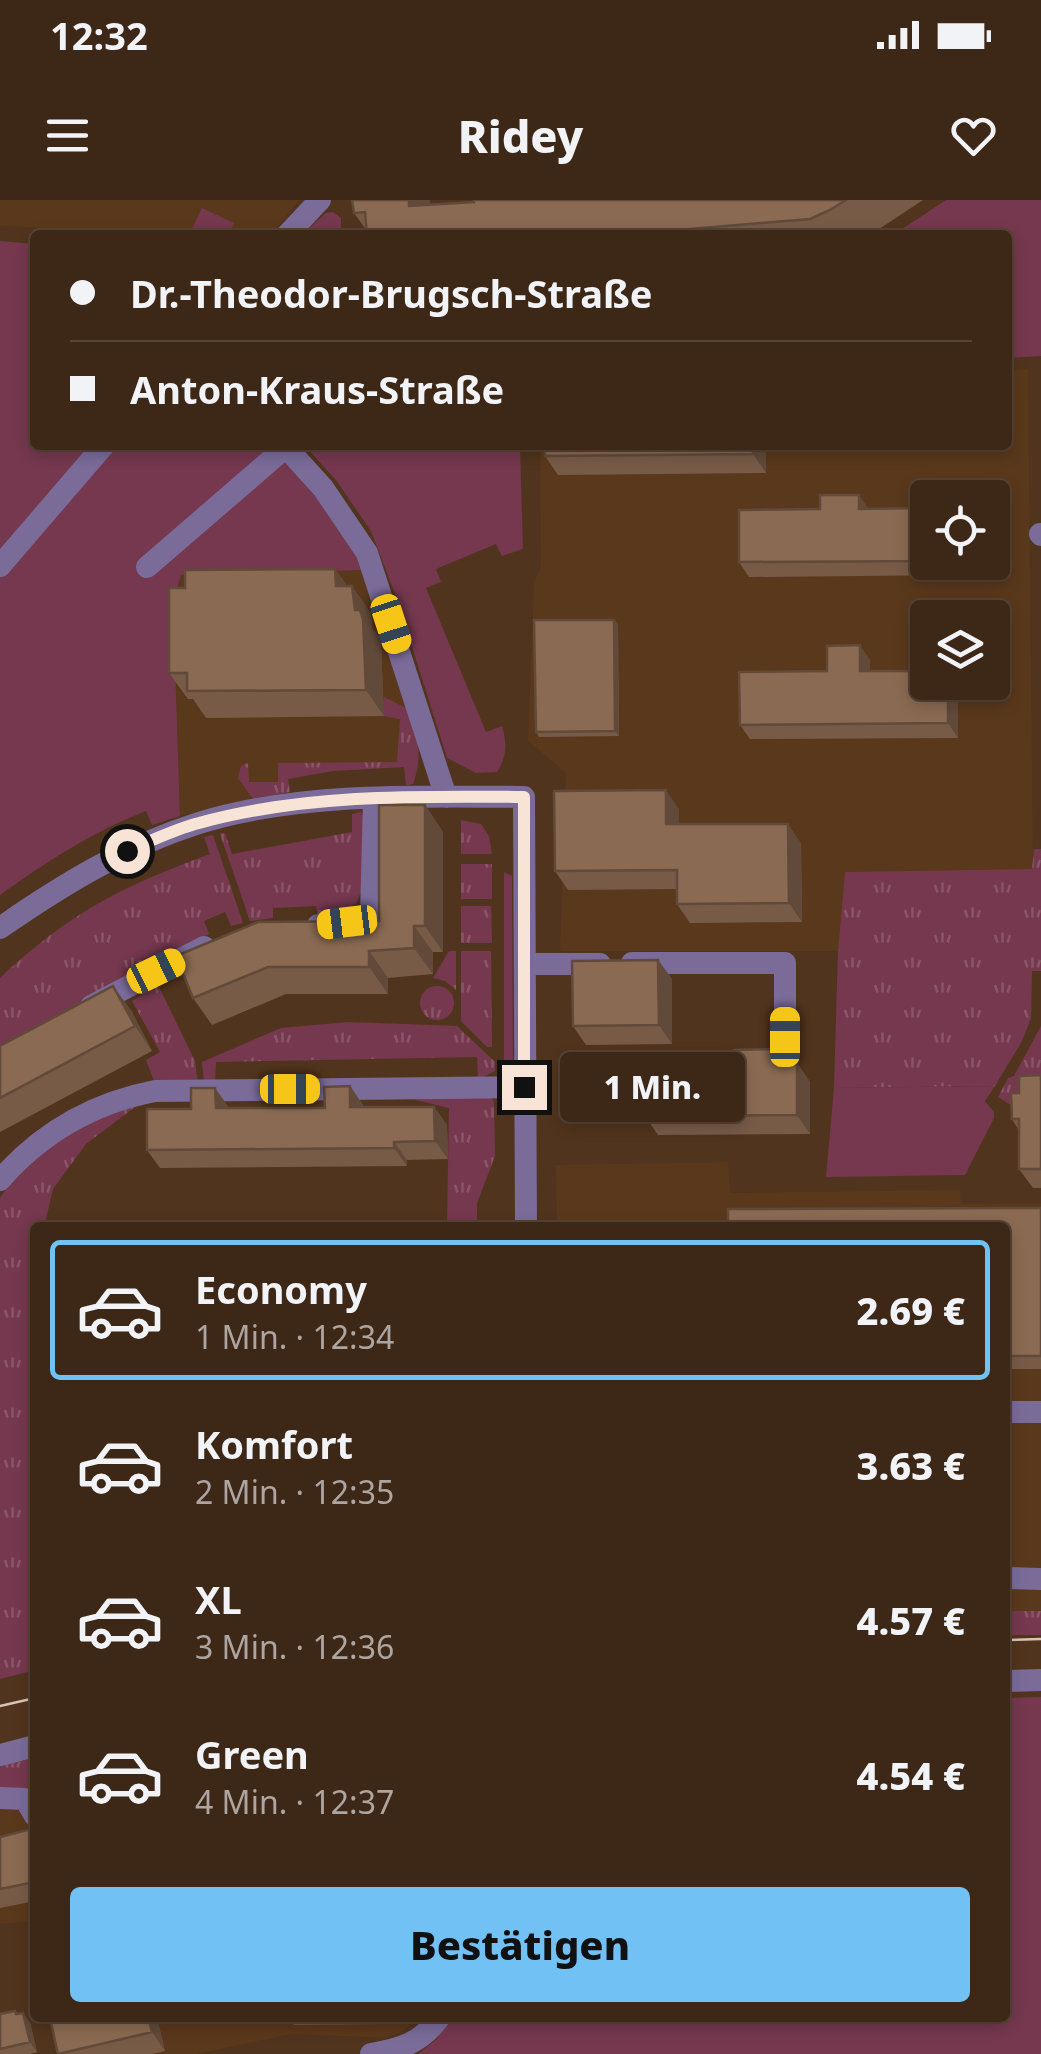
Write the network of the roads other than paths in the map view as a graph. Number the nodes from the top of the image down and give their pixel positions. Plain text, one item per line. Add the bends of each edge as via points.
1 (320, 200) edge
2 (292, 230) edge
3 (100, 450) edge
4 (280, 450) edge
5 (289, 450) edge
6 (0, 566) edge
7 (147, 567) dead end
8 (446, 796) junction
9 (374, 800) junction
10 (287, 927) edge
11 (0, 928) edge
12 (224, 939) edge
13 (525, 964) junction
14 (74, 1015) edge
15 (785, 1037) dead end
16 (524, 1087) junction
17 (5, 1166) edge
18 (526, 1222) edge
19 (1010, 1412) edge
20 (1041, 1412) edge
21 (1010, 1578) edge
22 (1041, 1579) edge
23 (1041, 1680) edge
24 (1010, 1681) edge
25 (30, 1747) edge
26 (0, 1756) edge
27 (0, 1798) edge
28 (30, 1807) edge
29 (435, 2022) edge
30 (371, 2054) edge

1 - 2 street
3 - 6 street
4 - 7 street
5 - 8 street via 367,553
8 - 9 street
8 - 13 street via 524,797
9 - 10 street via 371,916
9 - 11 street via 262,809 198,823 97,864
12 - 14 street
13 - 15 street via 785,963
13 - 16 street
16 - 17 street via 154,1091 80,1115
16 - 18 street
19 - 20 street
21 - 22 street
23 - 24 street
25 - 26 street
27 - 28 street via 26,1799
29 - 30 street via 420,2040

